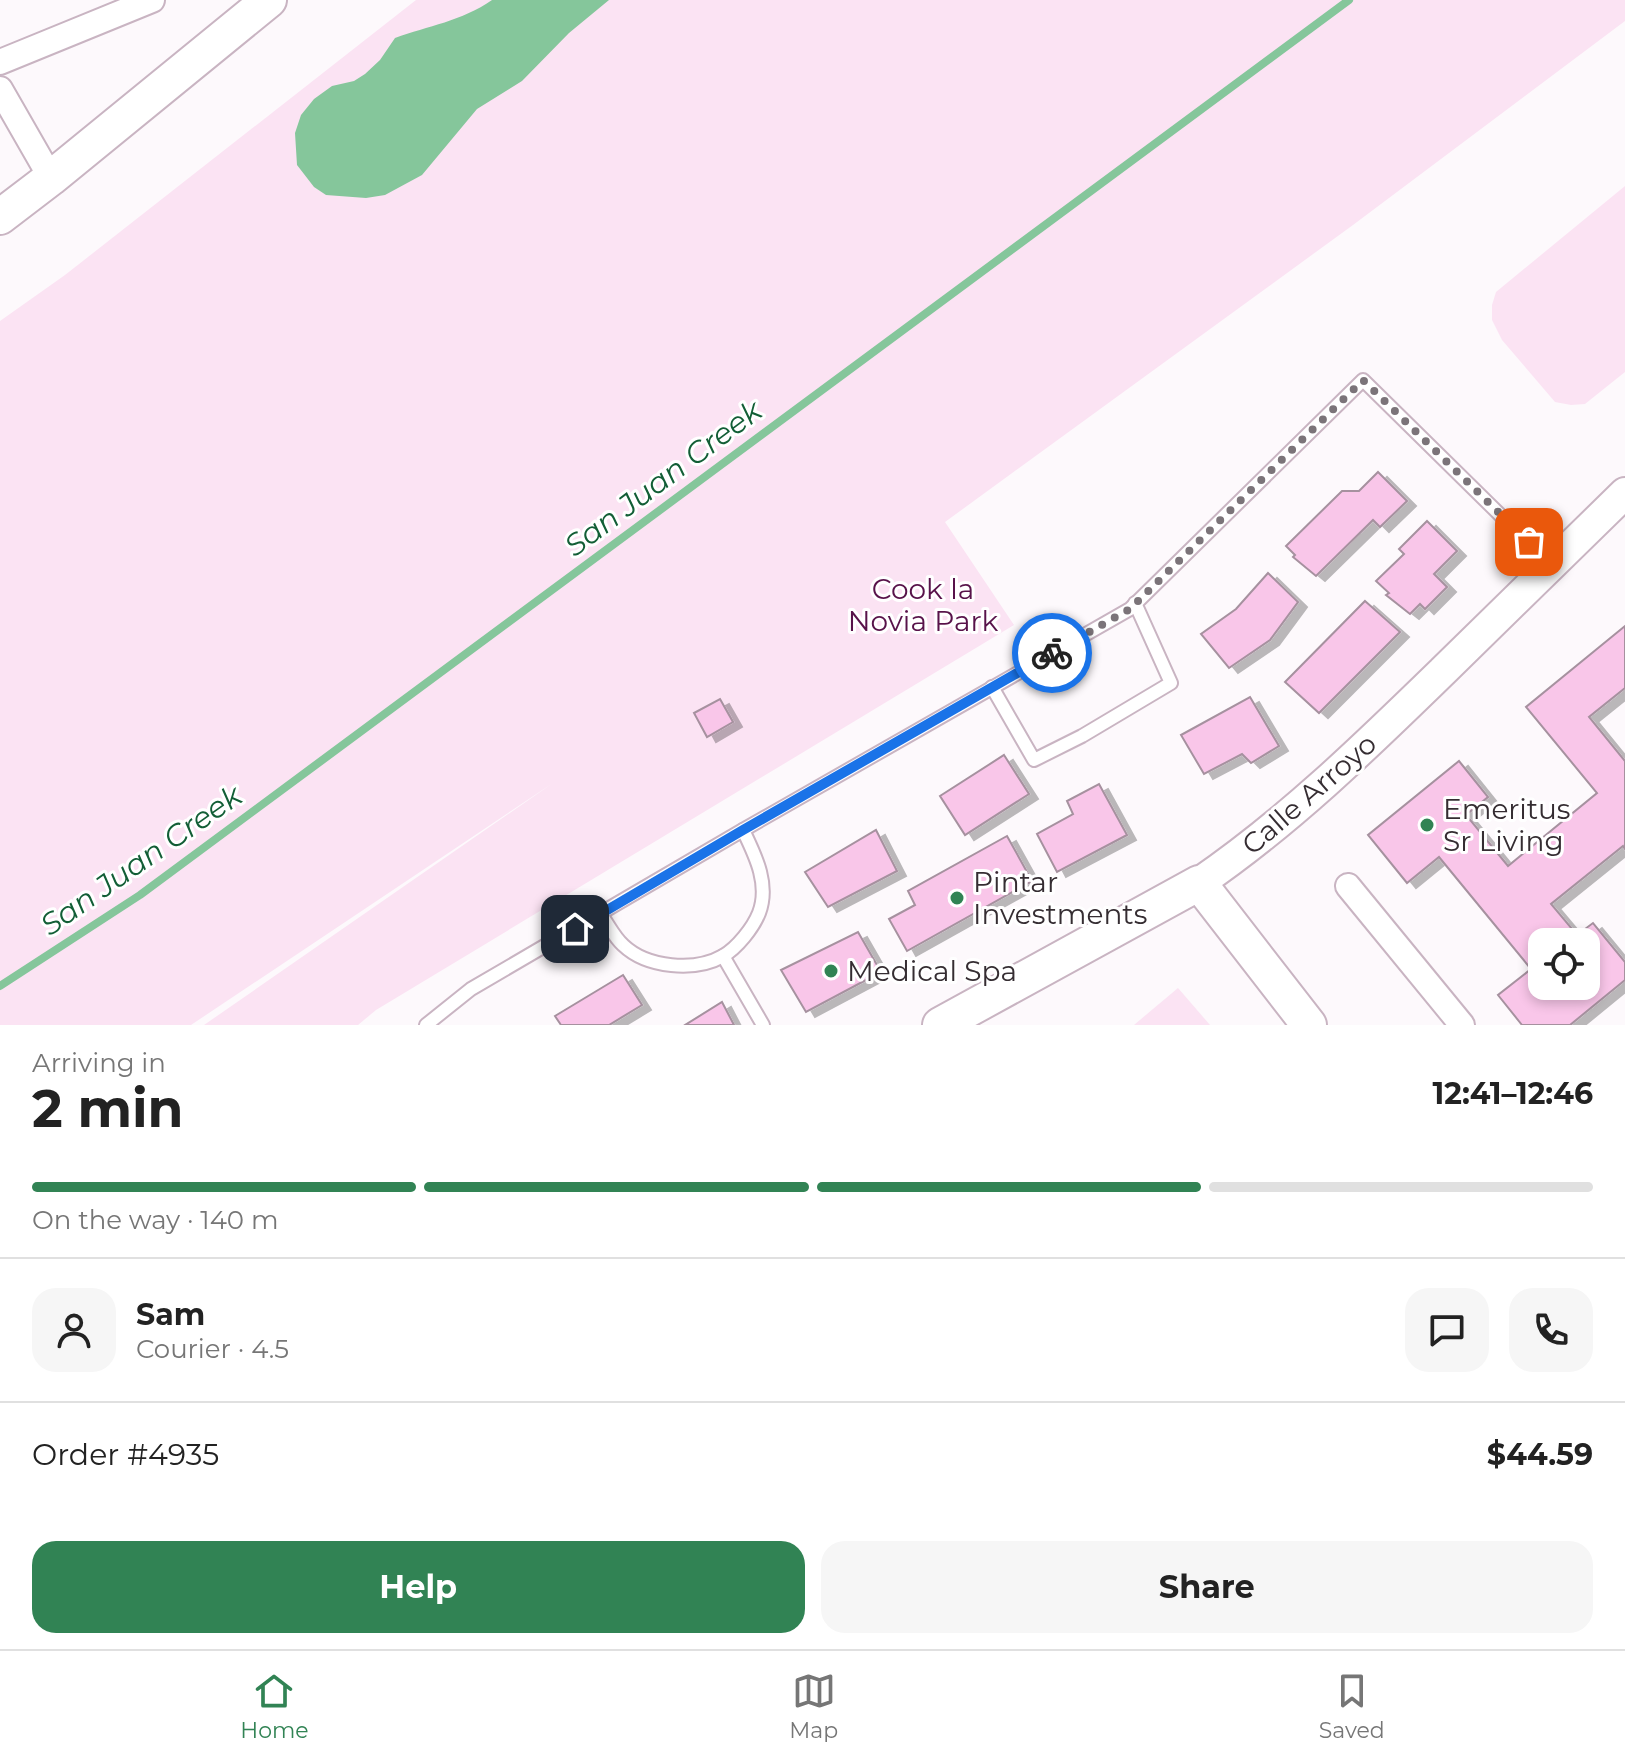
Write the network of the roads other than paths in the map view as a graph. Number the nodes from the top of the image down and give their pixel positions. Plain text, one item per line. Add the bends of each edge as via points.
1 (152, 0) edge
2 (269, 0) edge
3 (0, 62) edge
4 (0, 89) edge
5 (51, 178) junction
6 (0, 217) edge
7 (1625, 493) edge
8 (1551, 565) junction
9 (1135, 603) junction
10 (992, 687) junction
11 (743, 830) junction
12 (1199, 883) junction
13 (1348, 886) dead end
14 (601, 915) junction
15 (723, 956) junction
16 (426, 1025) edge
17 (763, 1025) edge
18 (940, 1025) edge
19 (1309, 1025) edge
20 (1462, 1025) edge

1 - 3 street
2 - 5 main road
4 - 5 street
5 - 6 main road
7 - 8 street, Calle Arroyo
8 - 9 lane via 1363,380
8 - 12 street, Calle Arroyo via 1318,789 1246,851
9 - 10 lane
9 - 10 lane via 1171,683 1082,736 1034,760
10 - 11 lane
11 - 14 lane
11 - 15 lane via 759,865 759,912
12 - 18 main road, Calle Arroyo
12 - 19 main road
13 - 20 street
14 - 15 lane via 623,946 645,958 691,965
14 - 16 lane via 471,989
15 - 17 lane

